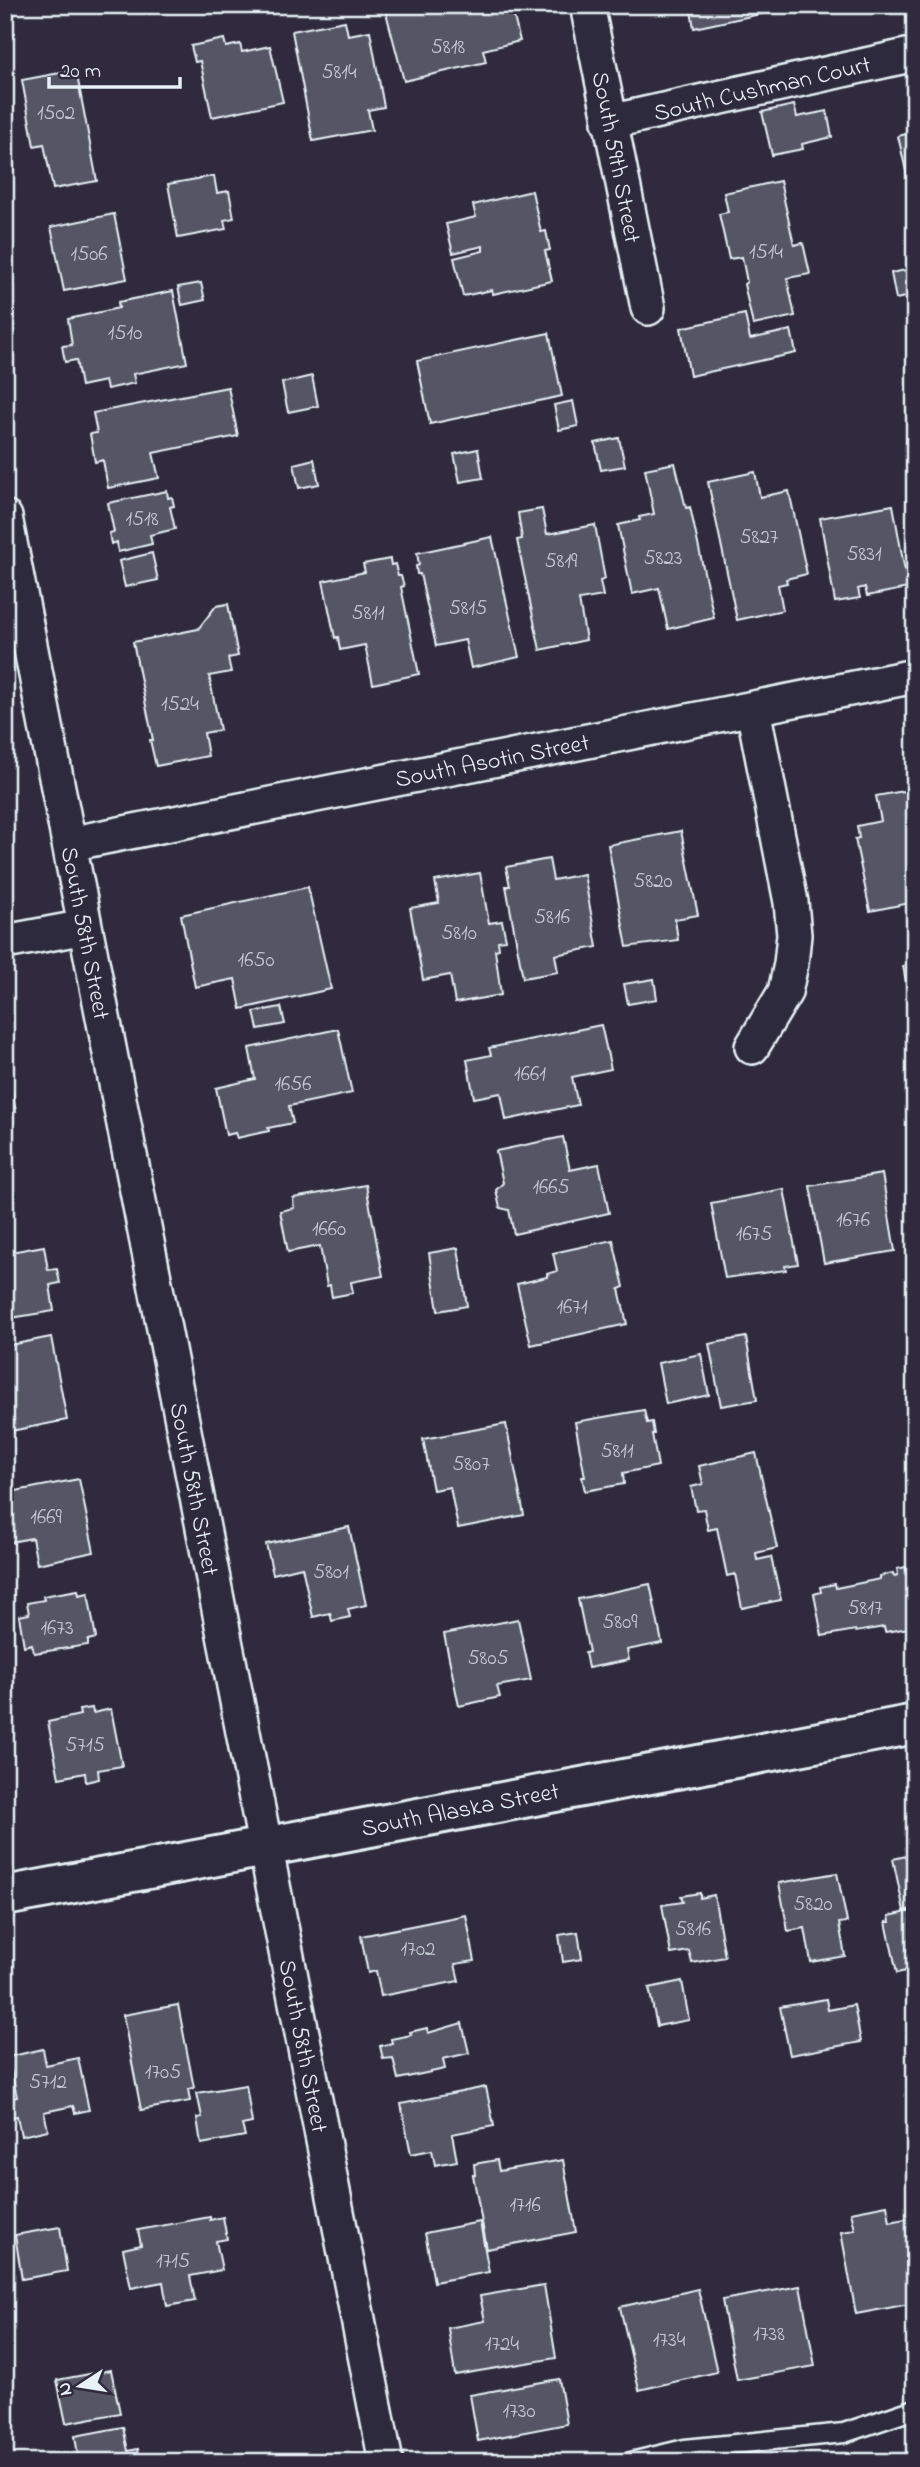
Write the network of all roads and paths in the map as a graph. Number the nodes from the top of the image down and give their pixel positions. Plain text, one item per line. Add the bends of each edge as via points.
1 (587, 5) edge
2 (915, 54) edge
3 (609, 122) junction
4 (648, 308) dead end
5 (5, 517) edge
6 (915, 676) edge
7 (753, 709) junction
8 (69, 844) junction
9 (85, 927) junction
10 (5, 942) edge
11 (752, 1047) dead end
12 (915, 1724) edge
13 (265, 1846) junction
14 (5, 1896) edge
15 (915, 2409) edge
16 (386, 2462) edge
17 (631, 2462) edge

1 - 3 street, South 59th Street
2 - 3 street, South Cushman Court
3 - 4 street, South 59th Street
5 - 8 street, South 58th Street
6 - 7 street, South Asotin Street
7 - 8 street, South Asotin Street
7 - 11 street via 794,935 785,992
8 - 9 street, South 58th Street
9 - 10 street
9 - 13 street, South 58th Street
12 - 13 street, South Alaska Street
13 - 14 street, South Alaska Street
13 - 16 street, South 58th Street
15 - 17 lane via 844,2433 685,2449

